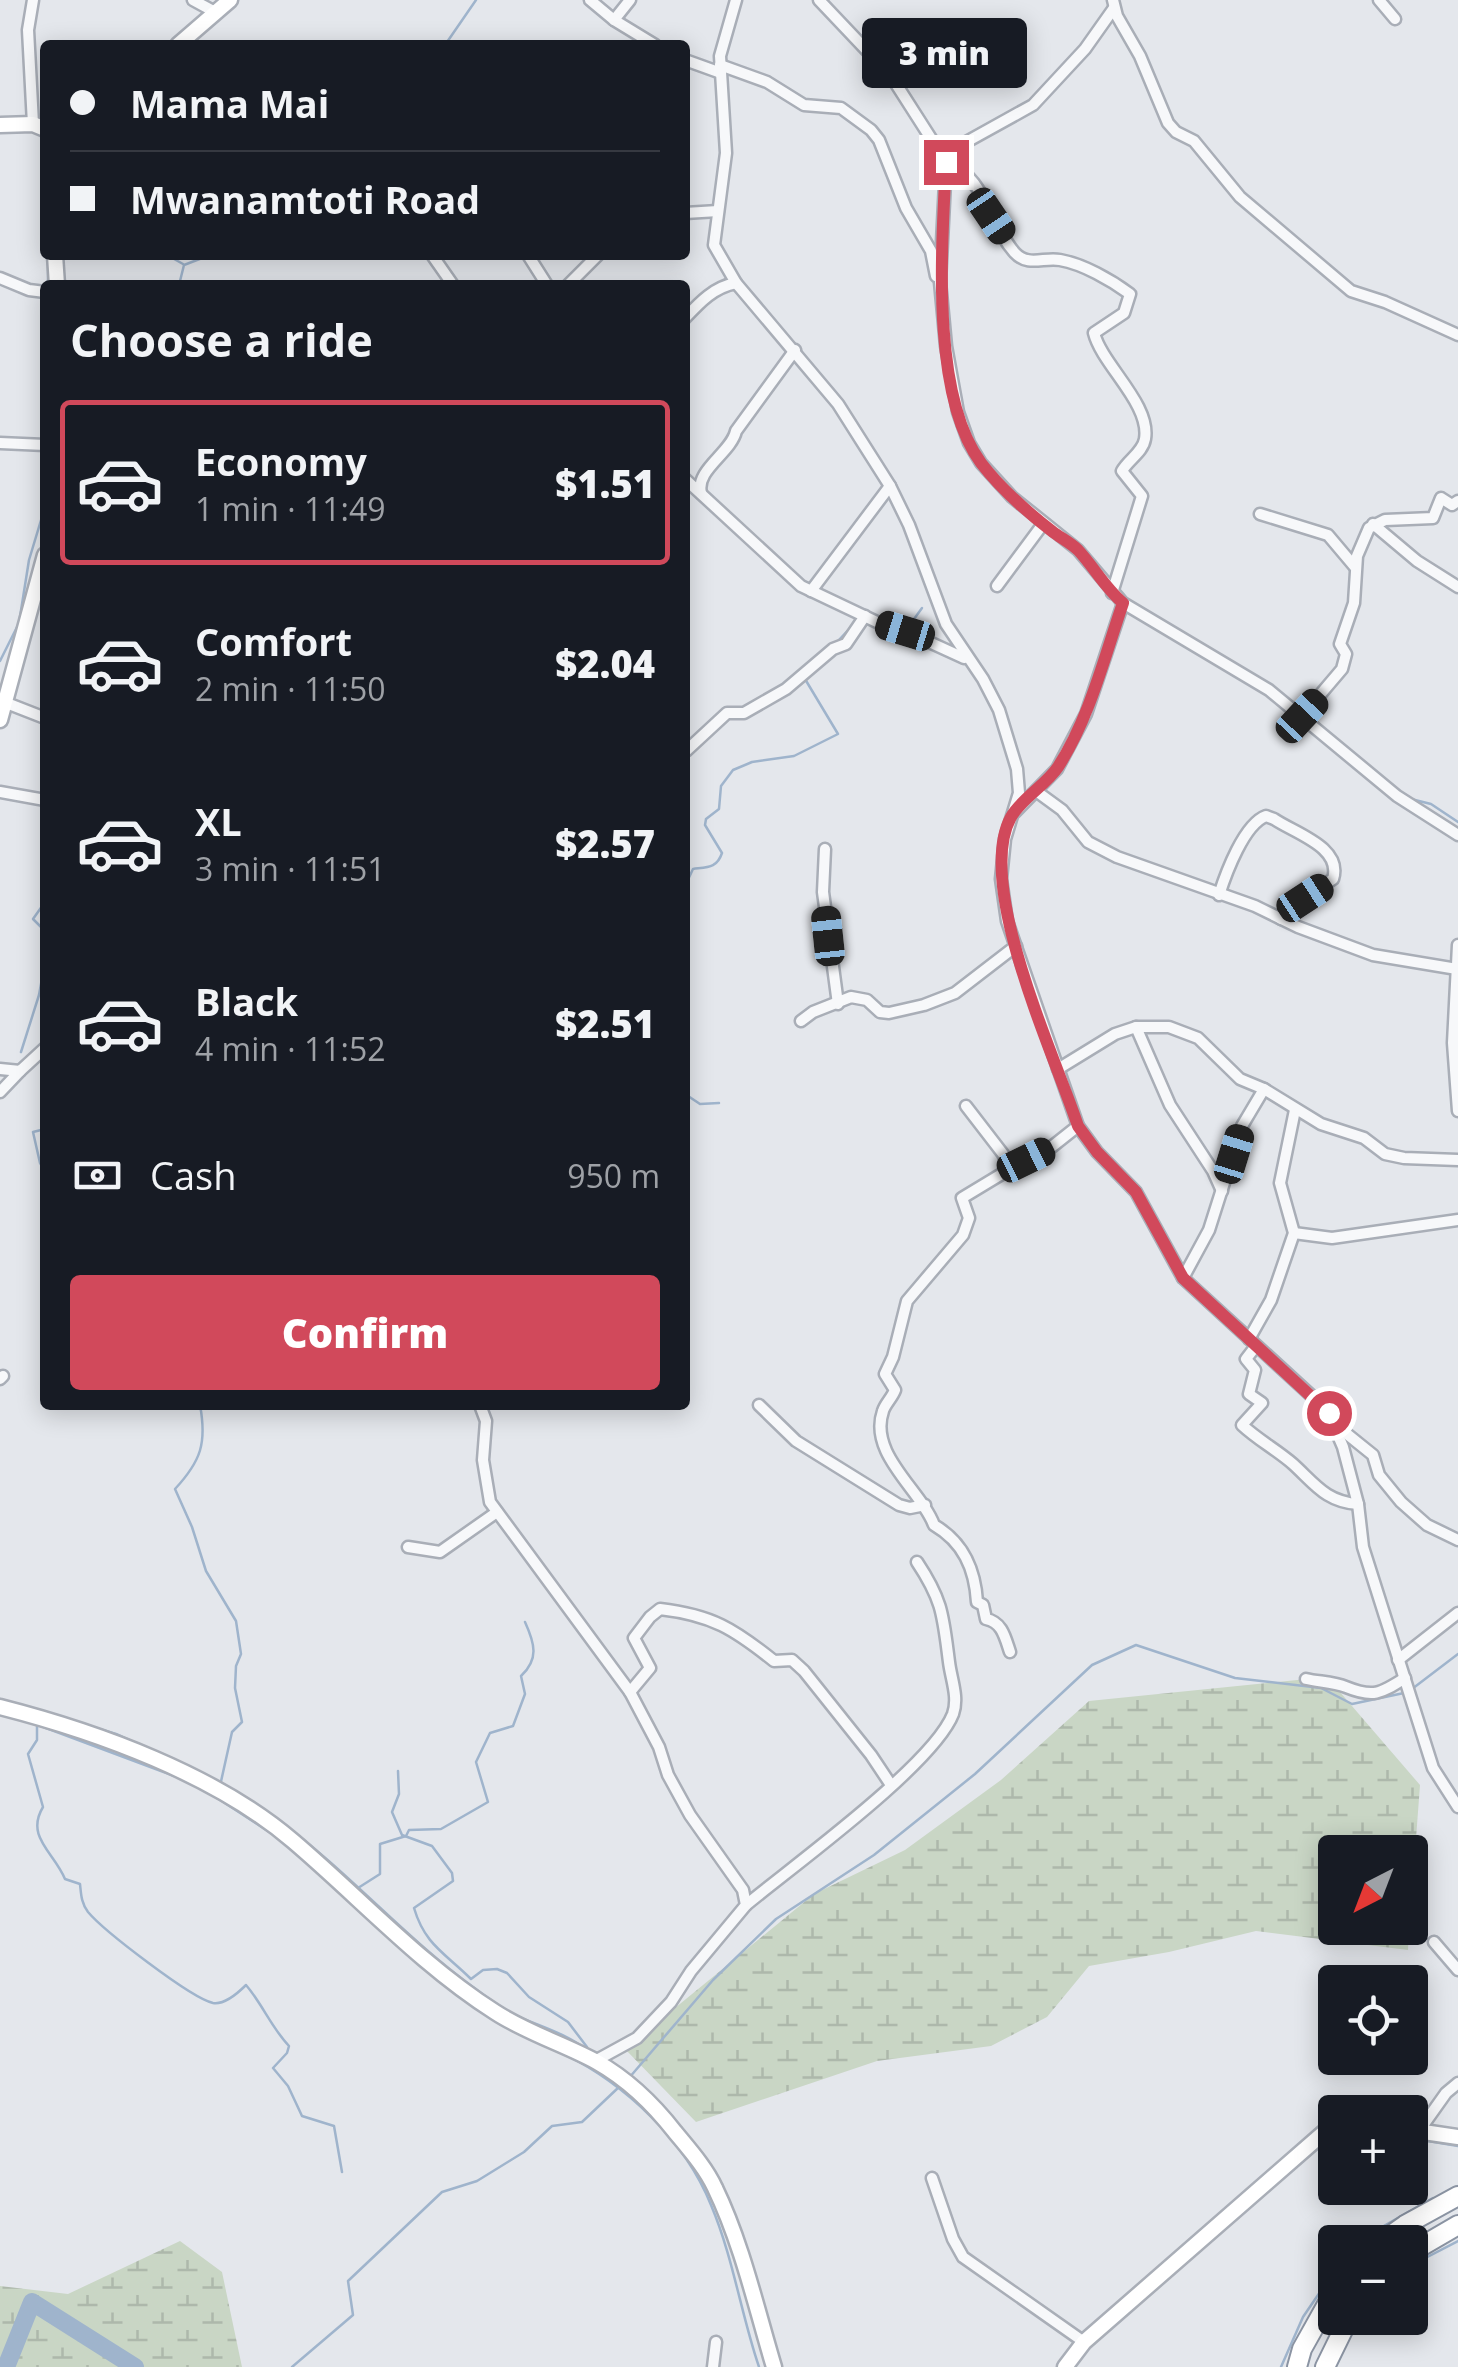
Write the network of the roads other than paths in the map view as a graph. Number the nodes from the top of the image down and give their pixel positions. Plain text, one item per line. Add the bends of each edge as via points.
1 (33, 0) edge
2 (194, 0) edge
3 (230, 0) edge
4 (590, 0) edge
5 (630, 0) edge
6 (736, 0) edge
7 (819, 0) edge
8 (1378, 0) edge
9 (1114, 4) edge
10 (215, 12) junction
11 (1395, 19) dead end
12 (614, 20) junction
13 (184, 40) edge
14 (647, 40) edge
15 (690, 61) edge
16 (721, 69) junction
17 (2, 124) edge
18 (39, 127) edge
19 (944, 159) junction
20 (718, 210) junction
21 (690, 213) edge
22 (593, 260) edge
23 (0, 278) edge
24 (573, 280) edge
25 (736, 284) junction
26 (40, 291) edge
27 (942, 302) junction
28 (690, 313) edge
29 (1458, 335) edge
30 (795, 350) junction
31 (0, 443) edge
32 (40, 445) edge
33 (690, 483) edge
34 (890, 486) junction
35 (702, 494) junction
36 (1458, 501) edge
37 (1260, 514) dead end
38 (1043, 524) junction
39 (1373, 524) junction
40 (1354, 567) junction
41 (40, 570) edge
42 (997, 586) dead end
43 (1458, 587) edge
44 (811, 591) junction
45 (1112, 594) junction
46 (1123, 603) junction
47 (865, 616) junction
48 (969, 660) junction
49 (7, 668) edge
50 (4, 702) junction
51 (40, 716) edge
52 (1302, 716) junction
53 (0, 720) edge
54 (690, 748) edge
55 (1036, 791) junction
56 (0, 792) edge
57 (40, 799) edge
58 (1011, 816) junction
59 (1458, 835) edge
60 (824, 848) dead end
61 (1219, 895) junction
62 (1281, 918) junction
63 (1016, 946) junction
64 (1458, 946) edge
65 (1457, 969) edge
66 (838, 1004) junction
67 (801, 1021) dead end
68 (1136, 1026) junction
69 (40, 1052) edge
70 (0, 1069) edge
71 (1058, 1069) junction
72 (20, 1070) junction
73 (1264, 1089) junction
74 (0, 1092) edge
75 (966, 1106) dead end
76 (1295, 1110) junction
77 (1458, 1111) edge
78 (1078, 1126) junction
79 (1458, 1160) edge
80 (1010, 1170) junction
81 (1222, 1191) junction
82 (1458, 1220) edge
83 (1294, 1233) junction
84 (1183, 1278) junction
85 (1252, 1342) junction
86 (759, 1405) dead end
87 (482, 1410) edge
88 (1336, 1426) junction
89 (1358, 1504) junction
90 (924, 1506) junction
91 (497, 1512) junction
92 (1458, 1540) edge
93 (408, 1547) dead end
94 (918, 1562) dead end
95 (1458, 1613) edge
96 (1010, 1652) dead end
97 (1398, 1660) junction
98 (1306, 1680) dead end
99 (1406, 1682) junction
100 (630, 1692) junction
101 (0, 1706) edge
102 (891, 1786) junction
103 (1458, 1807) edge
104 (746, 1905) junction
105 (1434, 1942) dead end
106 (1458, 1970) edge
107 (595, 2061) junction
108 (1458, 2084) edge
109 (1428, 2114) edge
110 (1428, 2132) edge
111 (1318, 2137) edge
112 (1458, 2137) edge
113 (932, 2178) dead end
114 (1458, 2196) edge
115 (1405, 2225) edge
116 (1458, 2225) edge
117 (1428, 2242) edge
118 (1318, 2320) edge
119 (1339, 2335) edge
120 (716, 2342) dead end
121 (1084, 2342) junction
122 (713, 2367) edge
123 (774, 2367) edge
124 (1065, 2367) edge
125 (1297, 2367) edge
126 (1325, 2367) edge

1 - 18 street via 28,30
2 - 10 street
3 - 10 street
4 - 12 street
5 - 12 street
6 - 16 street
7 - 19 street via 890,76
8 - 11 street
9 - 19 street via 1085,49 1033,105
9 - 29 street via 1168,123 1204,151 1240,197 1351,291
10 - 13 street
12 - 14 street
15 - 16 street
16 - 20 street via 726,153
16 - 27 street via 767,82 804,105 841,108 871,130 931,251
17 - 18 street
19 - 27 street
19 - 45 street via 975,181 1020,257 1076,265 1130,294 1124,313 1094,333 1146,435 1122,471 1142,496
20 - 21 street
20 - 25 street via 714,245
22 - 24 street
23 - 26 street
25 - 28 street via 708,295
25 - 30 street
27 - 38 street via 969,443
30 - 34 street
30 - 35 street via 701,480
31 - 32 street
33 - 35 street
34 - 44 street
34 - 48 street via 946,624
35 - 44 street
36 - 39 street via 1440,498 1433,518
37 - 40 street via 1328,536
38 - 42 street
38 - 45 street via 1078,550
39 - 40 street
39 - 43 street
40 - 52 street via 1342,669
41 - 49 street
44 - 47 street
45 - 46 street
46 - 52 street
46 - 55 street via 1086,714 1057,769
47 - 48 street
47 - 54 street via 846,644 786,689 722,717
48 - 58 street via 999,710 1017,769 1020,793
49 - 50 street
50 - 51 street
50 - 53 street
52 - 59 street via 1397,796
55 - 58 street
55 - 61 street via 1102,851
56 - 57 street
58 - 63 street via 1001,879
60 - 66 street
61 - 62 street
61 - 62 street via 1227,867 1255,822 1266,816 1322,848 1336,870
62 - 65 street via 1373,956
63 - 66 street via 956,994 924,1005 889,1013 859,997
63 - 71 street
64 - 65 street
65 - 77 street
66 - 67 street
68 - 71 street
68 - 73 street via 1169,1027 1198,1038 1240,1080
68 - 81 street via 1170,1105
69 - 72 street
70 - 72 street
71 - 78 street
72 - 74 street
73 - 76 street
73 - 81 street via 1242,1126
75 - 80 street
76 - 79 street via 1364,1138 1385,1154
76 - 83 street via 1280,1183
78 - 80 street
78 - 84 street via 1136,1192
80 - 90 street via 962,1198 969,1218 963,1236 908,1301 885,1374 894,1390 881,1432 901,1477
81 - 84 street
82 - 83 street via 1332,1238
83 - 85 street
84 - 85 street
85 - 88 street
85 - 89 street via 1246,1359 1255,1370 1248,1394 1262,1403 1242,1425 1324,1494
86 - 90 street via 796,1441 898,1505
87 - 91 street via 486,1489
88 - 89 street
88 - 92 street via 1373,1454 1378,1473 1409,1509
89 - 97 street via 1363,1548
90 - 96 street via 934,1525 957,1543 976,1580 977,1602 986,1619 999,1624
91 - 93 street via 440,1552
91 - 100 street
94 - 102 street via 945,1616 955,1705 935,1743
95 - 97 street
97 - 99 street
98 - 99 street via 1358,1694
99 - 103 street via 1433,1768
100 - 102 street via 650,1668 634,1638 650,1617 660,1609 712,1618 774,1661 792,1660 804,1671
100 - 104 street via 682,1802 743,1890
101 - 107 street via 123,1745 252,1811 496,2013
102 - 104 street
104 - 107 street via 637,2038
105 - 106 street
107 - 123 street via 636,2090 713,2184
108 - 109 street
110 - 112 street
111 - 121 street
113 - 121 street via 964,2257
114 - 115 highway
116 - 117 highway
118 - 125 highway
119 - 126 highway
120 - 122 street
121 - 124 street

